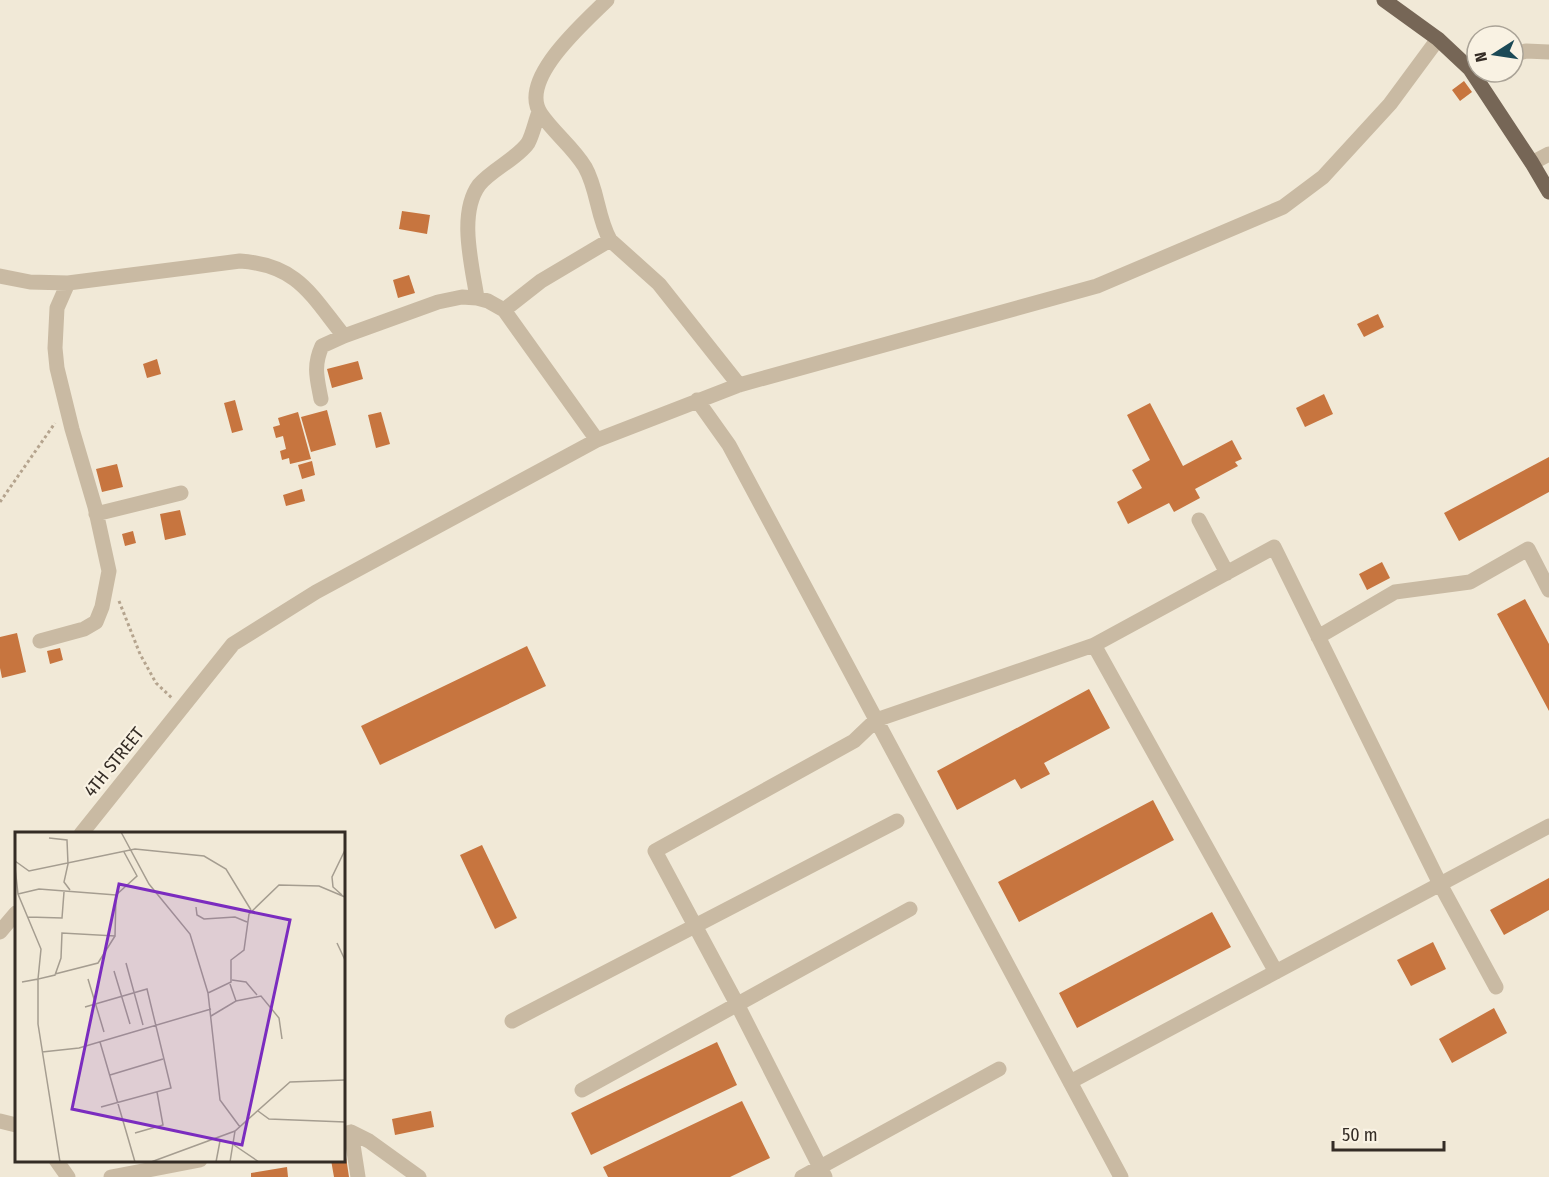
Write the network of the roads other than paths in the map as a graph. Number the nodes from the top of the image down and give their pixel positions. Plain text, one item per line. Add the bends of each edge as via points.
1 (607, 0) edge
2 (1384, 0) edge
3 (1438, 39) junction
4 (1525, 51) edge
5 (1549, 52) edge
6 (1465, 61) edge
7 (1484, 84) edge
8 (539, 112) junction
9 (1549, 154) edge
10 (1532, 163) junction
11 (1549, 192) edge
12 (610, 240) junction
13 (0, 276) edge
14 (68, 283) junction
15 (477, 298) junction
16 (504, 310) junction
17 (344, 336) junction
18 (739, 385) junction
19 (321, 399) dead end
20 (698, 400) junction
21 (597, 440) junction
22 (181, 493) dead end
23 (96, 514) junction
24 (1199, 520) dead end
25 (1227, 573) junction
26 (1549, 590) edge
27 (1318, 637) junction
28 (40, 641) dead end
29 (1094, 645) junction
30 (876, 720) junction
31 (897, 821) dead end
32 (1549, 826) edge
33 (83, 832) edge
34 (1440, 884) junction
35 (910, 909) dead end
36 (15, 914) edge
37 (695, 926) junction
38 (0, 932) edge
39 (1276, 972) junction
40 (1496, 987) dead end
41 (737, 1004) junction
42 (513, 1021) dead end
43 (999, 1069) dead end
44 (1070, 1082) junction
45 (582, 1090) dead end
46 (0, 1121) edge
47 (15, 1125) edge
48 (347, 1133) edge
49 (57, 1162) edge
50 (194, 1162) edge
51 (822, 1172) edge
52 (68, 1177) edge
53 (111, 1177) edge
54 (358, 1177) edge
55 (419, 1177) edge
56 (802, 1177) edge
57 (1121, 1177) edge

1 - 8 street via 544,70 537,85
2 - 3 main road
3 - 6 main road
3 - 18 street, 4TH STREET via 1390,104 1323,177 1283,207 1097,286
4 - 5 street
7 - 10 main road
8 - 12 street via 589,173 604,231
8 - 15 street via 528,142 479,185 470,206 470,251
9 - 10 street
10 - 11 main road
12 - 16 street via 541,281
12 - 18 street via 669,296
13 - 14 street
14 - 17 street via 240,261 260,262 282,269 302,284
14 - 23 street via 57,308 57,368
15 - 16 street
15 - 17 street via 438,302
16 - 21 street
17 - 19 street via 322,346 317,356 315,368
18 - 20 street, 4TH STREET
20 - 21 street, 4TH STREET
20 - 30 street via 729,445
21 - 33 street, 4TH STREET via 316,592 233,644
22 - 23 street
23 - 28 street via 109,571 96,622
24 - 25 street
25 - 27 street via 1274,547
25 - 29 street
26 - 27 street via 1528,549 1470,582 1395,592
27 - 34 street
29 - 30 street
29 - 39 street
30 - 37 street via 854,741 655,851
30 - 44 street
31 - 37 street
32 - 34 street
34 - 39 street
34 - 40 street
35 - 41 street
36 - 38 street
37 - 41 street
37 - 42 street
39 - 44 street
41 - 45 street
41 - 51 street
43 - 51 street
44 - 57 street
46 - 47 street
48 - 54 street
48 - 55 street via 369,1141
49 - 52 street
50 - 53 street
51 - 56 street

